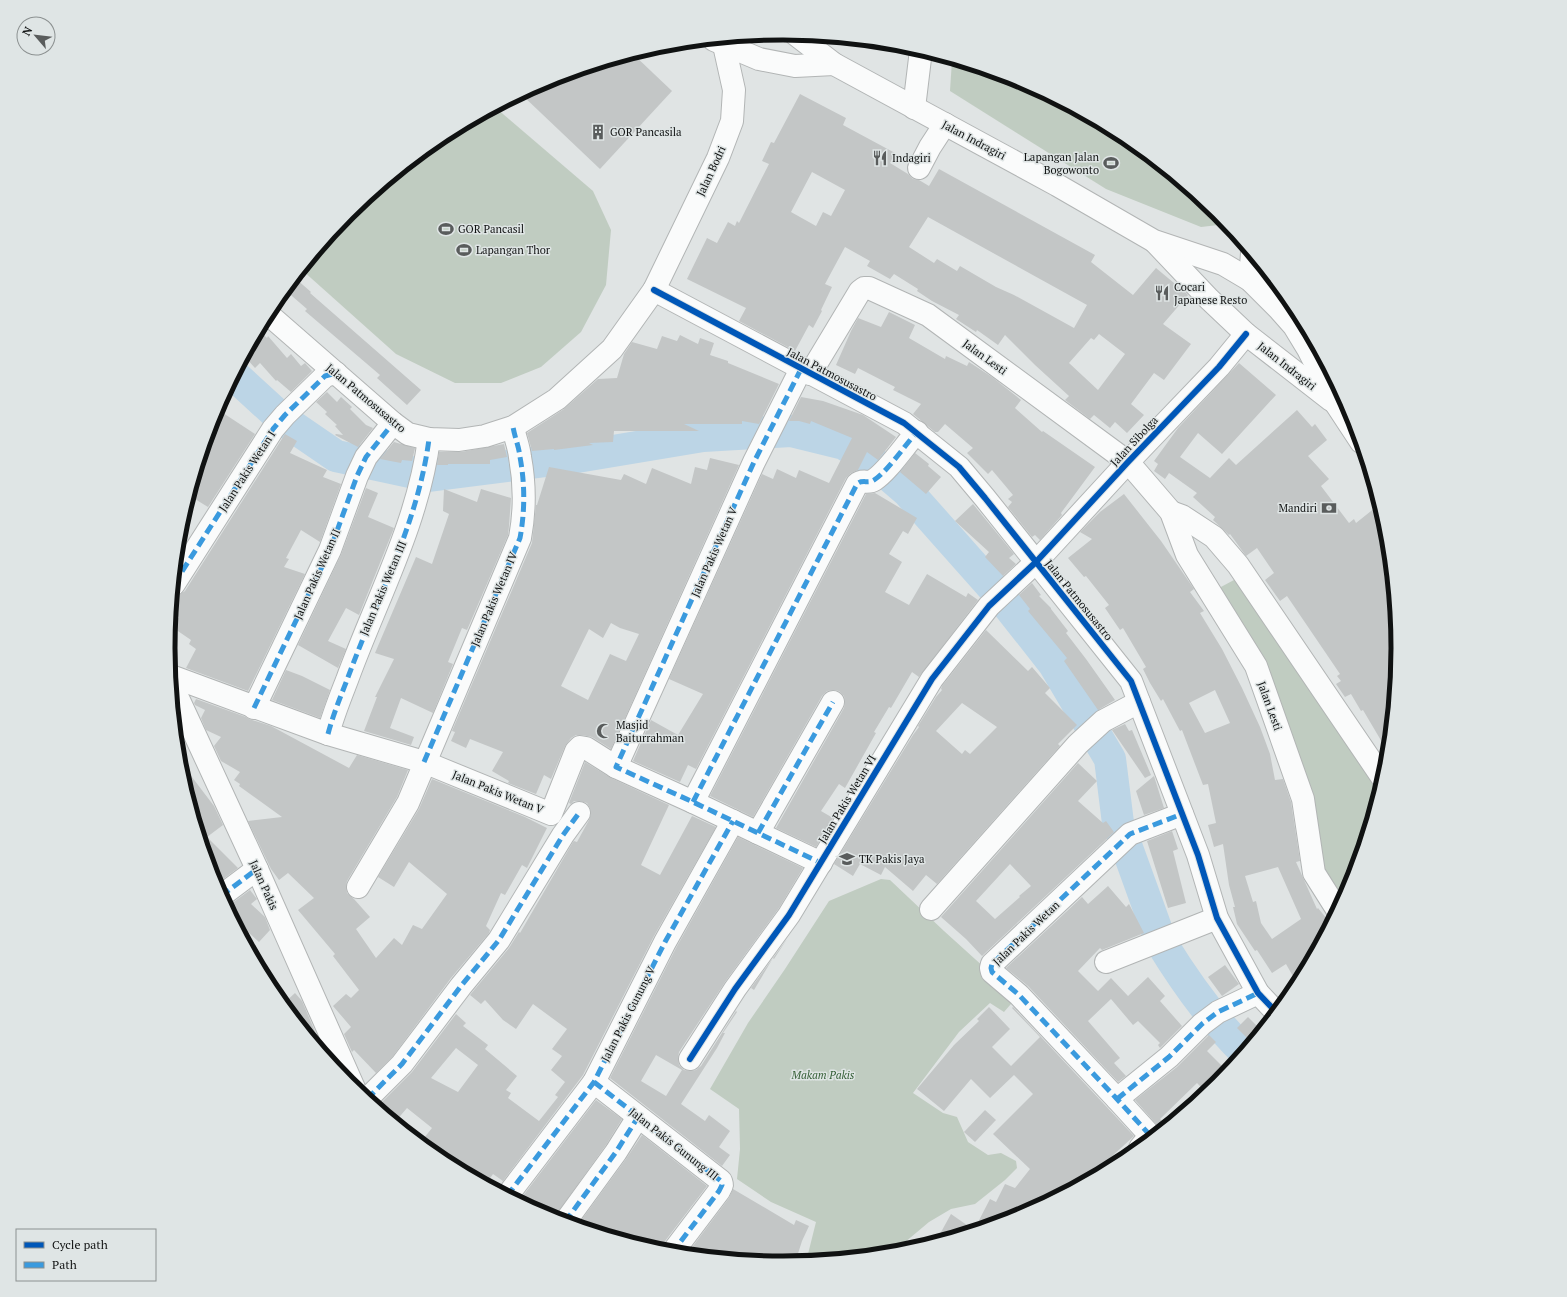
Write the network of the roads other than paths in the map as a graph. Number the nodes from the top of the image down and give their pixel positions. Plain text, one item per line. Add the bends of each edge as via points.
1 (803, 40) edge
2 (719, 43) edge
3 (720, 43) edge
4 (920, 56) edge
5 (834, 64) junction
6 (914, 108) junction
7 (945, 124) junction
8 (919, 168) dead end
9 (1154, 241) junction
10 (1251, 260) edge
11 (1250, 280) junction
12 (654, 290) junction
13 (1285, 305) edge
14 (273, 318) edge
15 (1246, 334) junction
16 (806, 371) junction
17 (336, 373) junction
18 (1336, 404) junction
19 (393, 423) junction
20 (1349, 424) edge
21 (513, 427) junction
22 (917, 432) junction
23 (429, 439) junction
24 (1128, 462) junction
25 (1170, 512) junction
26 (1036, 562) junction
27 (179, 576) edge
28 (176, 678) edge
29 (177, 695) edge
30 (833, 702) dead end
31 (1139, 702) junction
32 (254, 708) junction
33 (328, 734) junction
34 (424, 762) junction
35 (616, 767) junction
36 (1379, 772) edge
37 (693, 802) junction
38 (551, 814) junction
39 (1182, 814) junction
40 (733, 821) junction
41 (758, 833) junction
42 (821, 863) junction
43 (257, 868) junction
44 (358, 887) dead end
45 (226, 892) edge
46 (1335, 906) edge
47 (931, 909) dead end
48 (1217, 918) junction
49 (1106, 962) dead end
50 (1258, 993) junction
51 (1273, 1009) edge
52 (690, 1058) dead end
53 (338, 1063) edge
54 (594, 1082) junction
55 (370, 1095) edge
56 (1117, 1099) junction
57 (638, 1116) junction
58 (1148, 1135) edge
59 (511, 1192) edge
60 (568, 1218) edge
61 (676, 1247) edge

1 - 5 street, Jalan Indragiri
2 - 12 street, Jalan Bodri via 734,90 732,121 718,158
3 - 5 street via 759,60 795,66
4 - 6 street
5 - 6 street, Jalan Indragiri
6 - 7 street, Jalan Indragiri
7 - 8 street
7 - 9 street, Jalan Indragiri
9 - 11 street, Jalan Indragiri via 1223,264
9 - 15 street, Jalan Indragiri via 1204,295
10 - 11 street
11 - 13 street, Jalan Indragiri
12 - 16 street, Jalan Patmosusastro
12 - 21 street, Jalan Patmosusastro via 612,349 557,399
13 - 18 street, Jalan Indragiri
14 - 17 street, Jalan Patmosusastro
15 - 18 street, Jalan Indragiri
15 - 24 street, Jalan Sibolga via 1219,367
16 - 22 street, Jalan Patmosusastro
16 - 24 street, Jalan Lesti via 860,291 868,288 928,315
16 - 35 street, Jalan Pakis Wetan V via 780,411 763,444
17 - 19 street, Jalan Patmosusastro
17 - 27 street, Jalan Pakis Wetan I via 325,376 279,422
18 - 20 street, Jalan Indragiri
19 - 23 street, Jalan Patmosusastro via 408,434
19 - 32 street, Jalan Pakis Wetan II via 361,467 330,550
21 - 23 street, Jalan Patmosusastro via 459,440
21 - 34 street, Jalan Pakis Wetan IV via 523,487 524,515 520,538
22 - 26 street, Jalan Patmosusastro via 959,467
22 - 37 street via 880,474 871,481 857,484
23 - 33 street, Jalan Pakis Wetan III via 409,526 357,651
24 - 25 street, Jalan Lesti
24 - 26 street, Jalan Sibolga
25 - 36 street, Jalan Lesti via 1182,516 1214,537 1238,565
25 - 46 street, Jalan Lesti via 1187,554 1256,666 1303,799 1314,873
26 - 31 street, Jalan Patmosusastro via 1131,680
26 - 42 street, Jalan Pakis Wetan VI via 989,606 932,679
28 - 32 street, Jalan Pakis Wetan V
29 - 43 street, Jalan Pakis
30 - 41 street
31 - 39 street, Jalan Patmosusastro
31 - 47 street via 1103,721 1078,744
32 - 33 street, Jalan Pakis Wetan V
33 - 34 street, Jalan Pakis Wetan V
34 - 38 street, Jalan Pakis Wetan V
34 - 44 street, Jalan Pakis Wetan IV via 408,803
35 - 37 street
35 - 38 street, Jalan Pakis Wetan V via 586,748 580,747 576,751
37 - 40 street
38 - 55 street via 575,819 499,940 402,1064
39 - 48 street, Jalan Patmosusastro via 1198,855
39 - 56 street, Jalan Pakis Wetan via 1130,834 992,964 991,968 992,972 1019,995
40 - 41 street
40 - 54 street, Jalan Pakis Gunung V via 665,942
41 - 42 street
42 - 52 street, Jalan Pakis Wetan VI via 789,915
43 - 45 street
43 - 53 street, Jalan Pakis
48 - 49 street
48 - 50 street, Jalan Patmosusastro
50 - 51 street, Jalan Patmosusastro
50 - 56 street via 1210,1018 1169,1057
54 - 57 street, Jalan Pakis Gunung III
54 - 59 street, Jalan Pakis Gunung V
56 - 58 street, Jalan Pakis Wetan
57 - 60 street via 616,1152
57 - 61 street, Jalan Pakis Gunung III via 721,1180 719,1191

